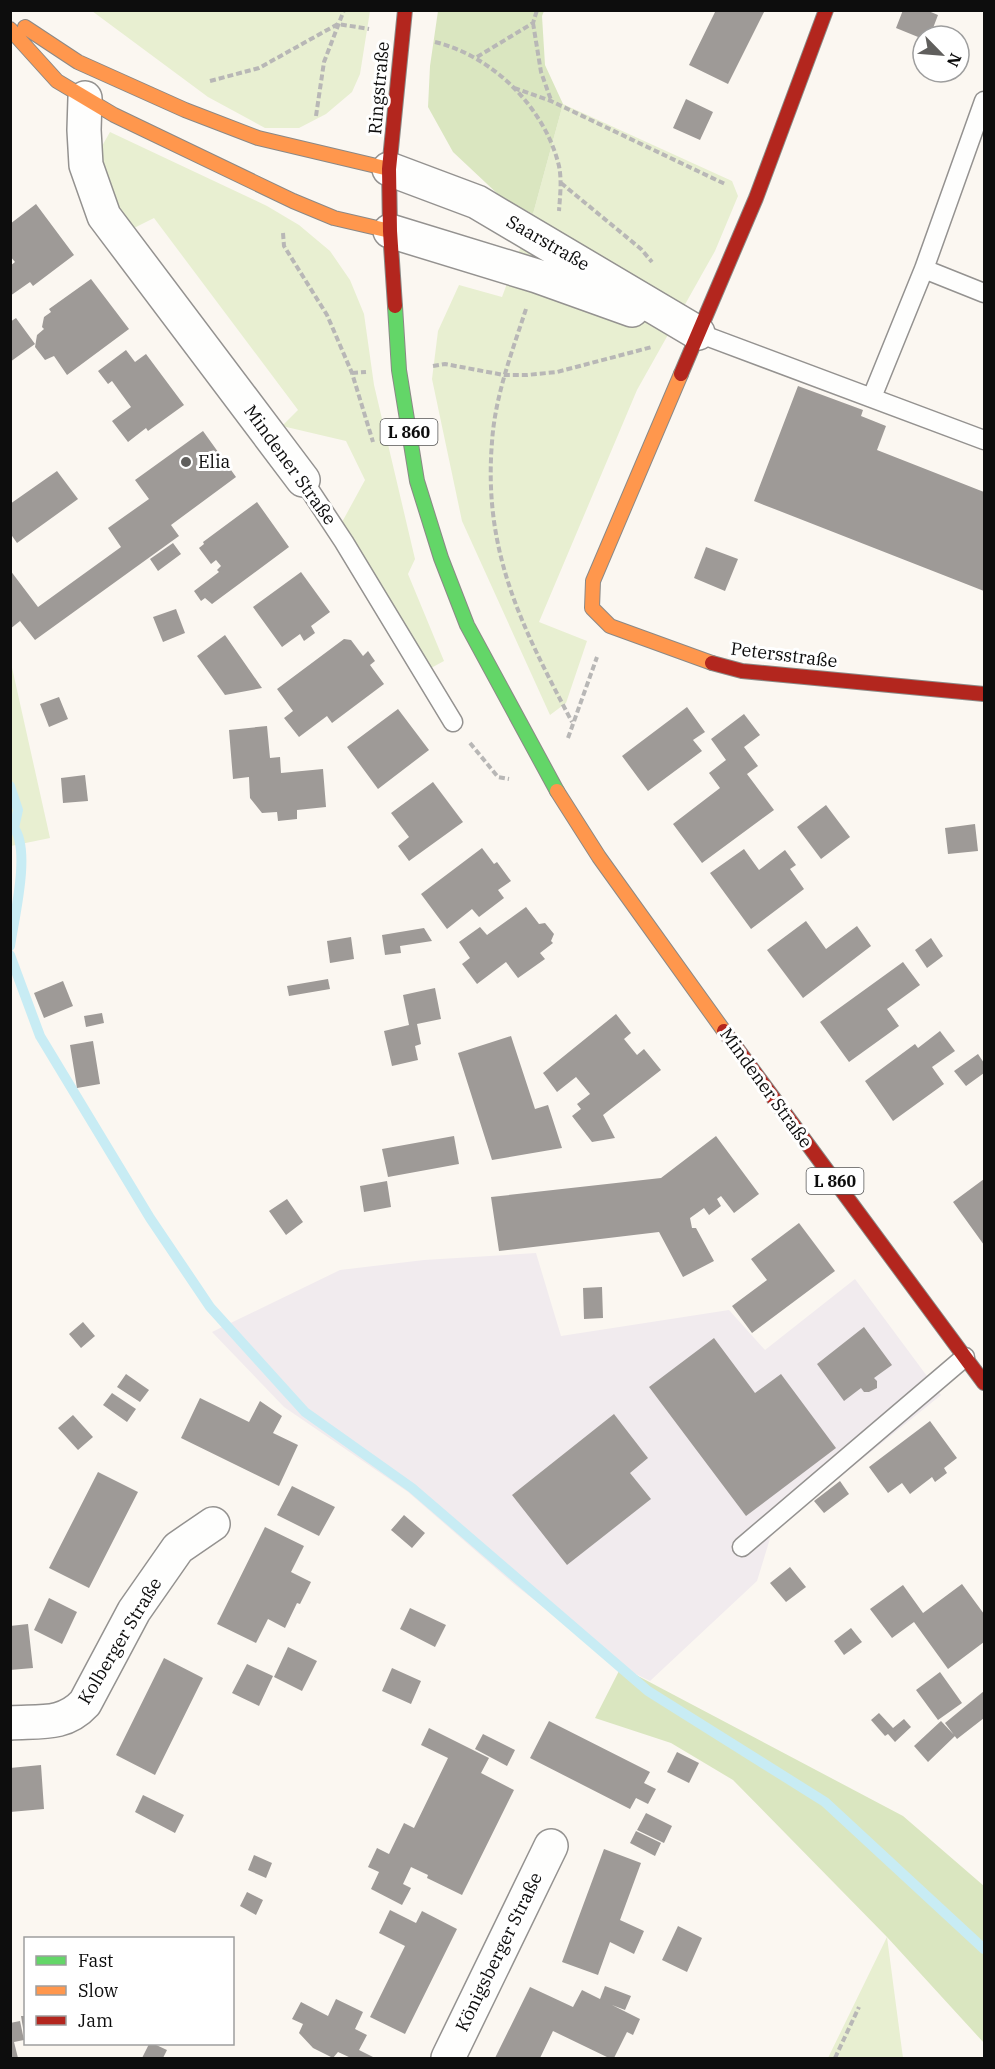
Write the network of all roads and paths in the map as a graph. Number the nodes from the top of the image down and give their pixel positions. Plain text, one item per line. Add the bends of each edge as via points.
1 (344, 10) edge
2 (405, 10) edge
3 (537, 10) edge
4 (826, 10) edge
5 (10, 18) edge
6 (533, 22) junction
7 (10, 29) edge
8 (477, 57) dead end
9 (514, 88) dead end
10 (85, 98) junction
11 (551, 101) junction
12 (984, 101) edge
13 (309, 150) junction
14 (389, 169) junction
15 (756, 198) junction
16 (293, 201) junction
17 (390, 231) junction
18 (924, 269) junction
19 (537, 276) junction
20 (984, 293) edge
21 (698, 333) junction
22 (504, 375) junction
23 (872, 397) junction
24 (984, 440) edge
25 (375, 449) dead end
26 (303, 480) joint
27 (610, 626) junction
28 (984, 694) edge
29 (453, 722) joint
30 (572, 722) junction
31 (554, 788) junction
32 (965, 1357) junction
33 (984, 1383) edge
34 (213, 1524) dead end
35 (742, 1547) dead end
36 (10, 1723) edge
37 (550, 1846) dead end
38 (859, 2007) dead end
39 (448, 2058) edge
40 (834, 2058) edge

1 - 13 path via 324,62
2 - 14 street, Ringstraße / L 860
3 - 6 path
4 - 15 street
5 - 13 street via 78,62 185,110 258,138
6 - 8 path
6 - 11 path via 541,72
7 - 10 street via 57,81
9 - 11 path
10 - 16 street
10 - 26 street, Mindener Straße via 86,165 104,216
11 - 15 path
12 - 18 lane
13 - 14 street
14 - 17 street, Mindener Straße / L 860
14 - 21 street, Saarstraße via 477,202
15 - 21 street
16 - 17 street via 334,218
16 - 25 path via 283,230 284,246 327,315 352,373
17 - 19 street, Saarstraße
17 - 31 street, Mindener Straße / L 860 via 399,370 417,482 466,625
18 - 20 lane
18 - 23 lane
19 - 21 street, Saarstraße
19 - 22 path
21 - 22 path via 557,372
21 - 23 lane
21 - 27 street, Petersstraße via 593,581 592,608
22 - 30 path via 492,440 490,494 498,548 518,612
23 - 24 lane
26 - 29 lane, Mindener Straße
27 - 28 street, Petersstraße via 742,671
27 - 30 path
29 - 31 path via 498,777
30 - 31 path
31 - 32 street, Mindener Straße / L 860 via 646,925
32 - 33 street, Mindener Straße / L 860
32 - 35 lane
34 - 36 street, Kolberger Straße via 178,1548 134,1611 85,1703 75,1713 63,1719
37 - 39 street, Königsberger Straße
38 - 40 path

